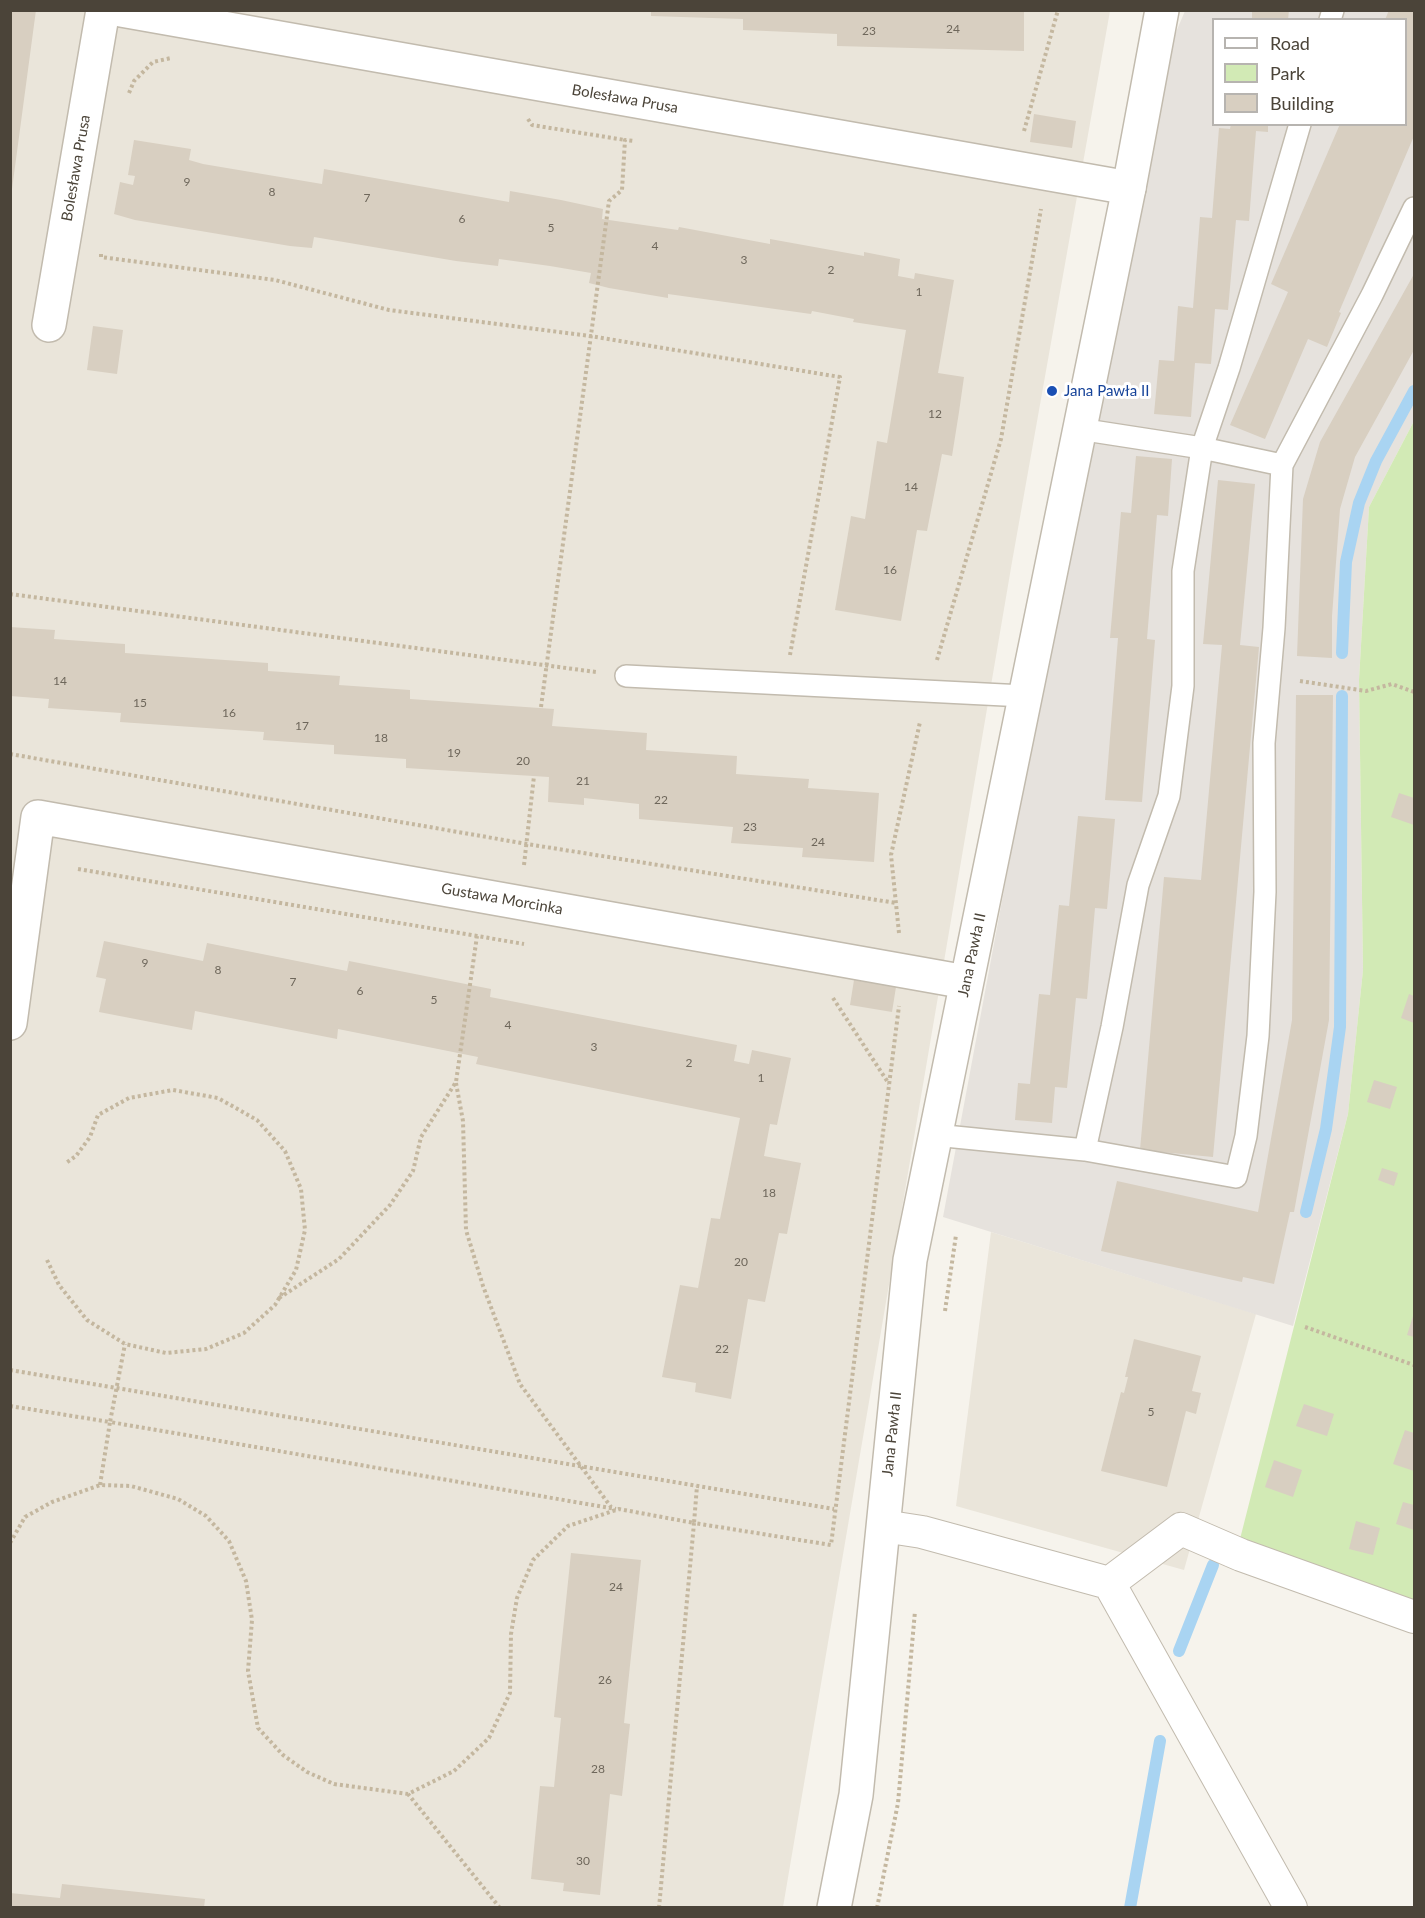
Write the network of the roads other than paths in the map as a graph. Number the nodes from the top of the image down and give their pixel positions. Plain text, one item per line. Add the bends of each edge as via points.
1 (103, 10) edge
2 (121, 10) edge
3 (1162, 10) edge
4 (1299, 126) edge
5 (1129, 188) junction
6 (1414, 208) edge
7 (50, 326) dead end
8 (1079, 429) junction
9 (1202, 448) junction
10 (1282, 465) junction
11 (626, 676) road end
12 (1024, 696) junction
13 (966, 982) junction
14 (10, 1023) edge
15 (935, 1135) junction
16 (1085, 1150) junction
17 (883, 1526) junction
18 (1108, 1582) junction
19 (1414, 1617) edge
20 (834, 1908) edge
21 (1291, 1908) edge

1 - 7 street, Bolesława Prusa
2 - 5 street, Bolesława Prusa
3 - 5 street, Jana Pawła II
4 - 9 lane
5 - 8 street, Jana Pawła II
6 - 10 lane
8 - 9 lane
8 - 12 street, Jana Pawła II
9 - 10 lane
9 - 16 lane via 1183,571 1183,686 1169,796 1138,885
10 - 16 lane via 1264,743 1265,892 1258,1036 1246,1136 1236,1177
11 - 12 lane
12 - 13 street, Jana Pawła II
13 - 14 street, Gustawa Morcinka via 38,817
13 - 15 street, Jana Pawła II
15 - 16 lane
15 - 17 street, Jana Pawła II via 910,1260
17 - 18 street via 922,1532
17 - 20 street, Jana Pawła II via 856,1795
18 - 19 street via 1181,1529 1241,1555
18 - 21 street

